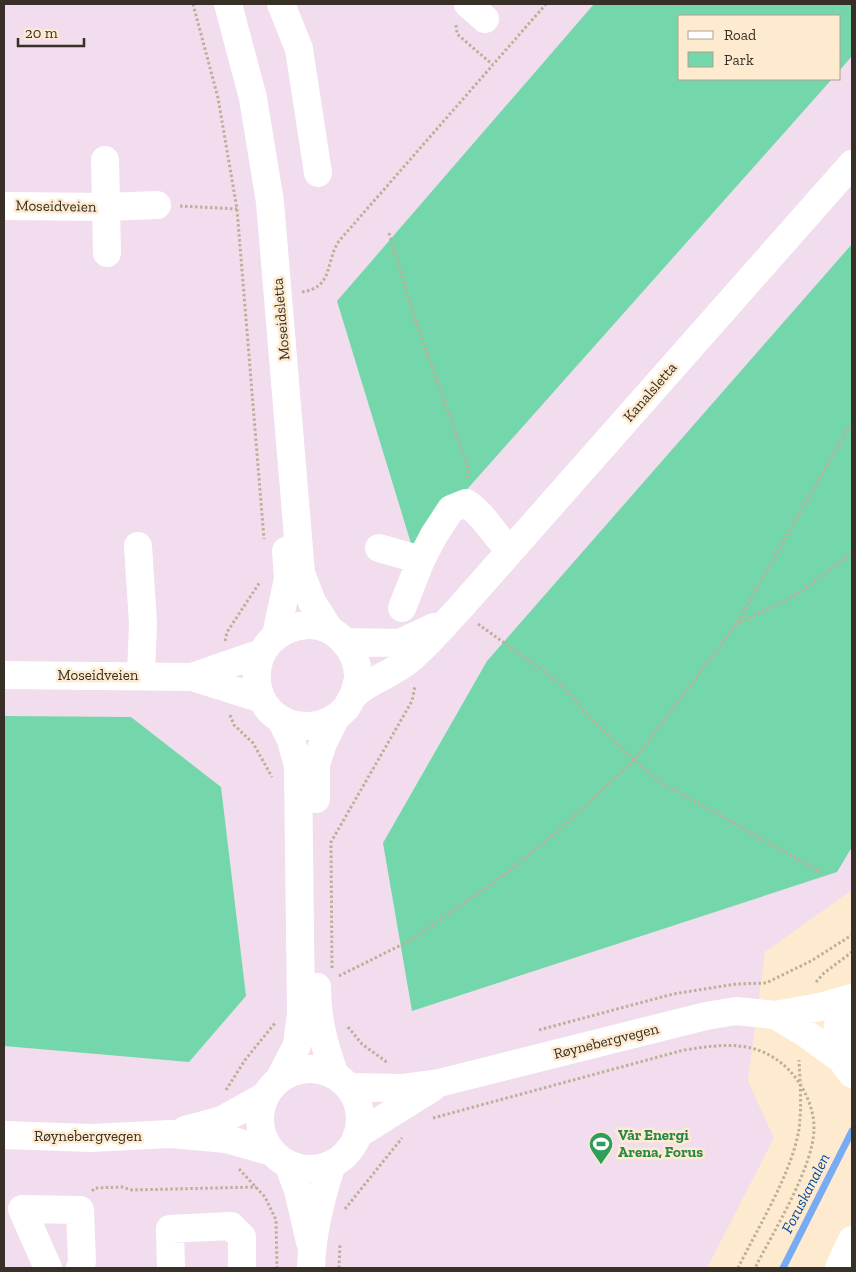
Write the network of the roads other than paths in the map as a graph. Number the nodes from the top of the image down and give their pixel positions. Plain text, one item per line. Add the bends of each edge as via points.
1 (212, 4) edge
2 (228, 4) edge
3 (281, 4) edge
4 (105, 160) dead end
5 (852, 164) edge
6 (318, 173) dead end
7 (157, 205) road end
8 (4, 206) edge
9 (107, 207) junction
10 (107, 253) dead end
11 (138, 546) dead end
12 (380, 548) dead end
13 (510, 550) junction
14 (421, 560) junction
15 (402, 608) dead end
16 (454, 614) junction
17 (338, 636) junction
18 (268, 644) junction
19 (141, 675) junction
20 (4, 676) edge
21 (192, 677) junction
22 (354, 695) junction
23 (262, 699) junction
24 (336, 717) junction
25 (281, 720) junction
26 (852, 998) edge
27 (852, 1002) edge
28 (774, 1015) junction
29 (850, 1071) edge
30 (342, 1081) junction
31 (439, 1083) junction
32 (273, 1087) junction
33 (172, 1134) junction
34 (357, 1135) junction
35 (4, 1136) edge
36 (280, 1158) junction
37 (332, 1164) junction
38 (852, 1240) edge
39 (311, 1259) edge
40 (48, 1268) edge
41 (80, 1268) edge
42 (171, 1268) edge
43 (242, 1268) edge
44 (839, 1268) edge

1 - 18 street, Moseidsletta via 238,100 256,206 288,578
2 - 17 street, Moseidsletta via 253,98 270,202 301,573 312,602
3 - 6 street via 299,49
4 - 9 street
5 - 13 street, Kanalsletta
7 - 9 street, Moseidveien
8 - 9 street, Moseidveien
9 - 10 street, Moseidveien
11 - 19 street via 143,623
12 - 14 street
13 - 14 street via 466,503 451,509
13 - 16 street, Kanalsletta
14 - 15 street
16 - 17 street via 400,643
16 - 22 street, Kanalsletta via 408,661
17 - 18 street via 312,625 292,626
17 - 22 street via 355,658 358,677
18 - 21 street
18 - 23 street via 256,669 256,684
19 - 20 street, Moseidveien
19 - 21 street, Moseidveien
21 - 23 street
22 - 24 street
23 - 25 street
24 - 25 street via 319,725 299,726
24 - 30 street via 316,764 317,1014 324,1045
25 - 32 street via 298,766 301,1013 297,1045
26 - 28 street, Røynebergvegen
27 - 29 street via 840,1017 836,1032 837,1046
28 - 29 street, Røynebergvegen via 805,1033
28 - 31 street, Røynebergvegen via 736,1011 706,1016
30 - 31 street, Røynebergvegen via 402,1088
30 - 32 street, Røynebergvegen via 322,1070 307,1068 293,1071
30 - 34 street, Røynebergvegen via 360,1110
31 - 34 street, Røynebergvegen
32 - 33 street, Røynebergvegen via 222,1120
32 - 36 street via 260,1110 260,1125 264,1139
33 - 35 street, Røynebergvegen via 91,1138
33 - 36 street, Røynebergvegen via 226,1140
34 - 37 street, Røynebergvegen via 343,1156
36 - 37 street, Røynebergvegen via 303,1168
36 - 39 street via 298,1190
37 - 39 street via 323,1192
38 - 44 street
40 - 41 street via 22,1209 80,1210
42 - 43 street via 170,1229 231,1226 242,1236

